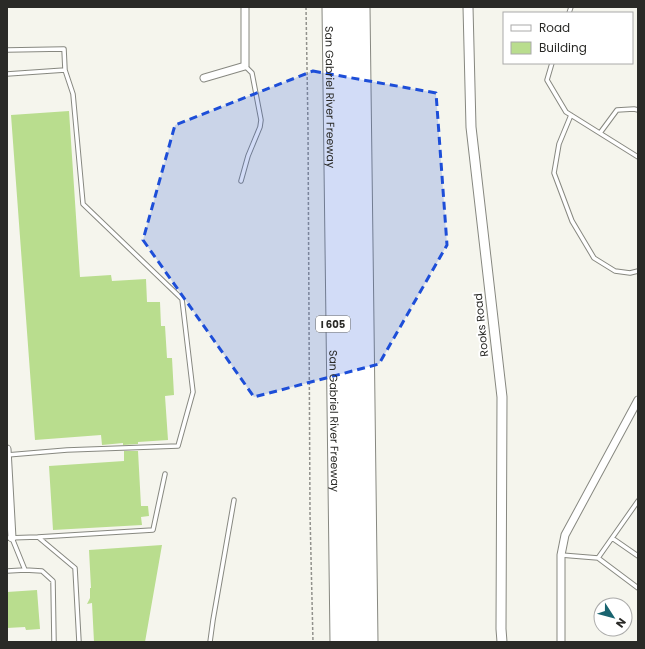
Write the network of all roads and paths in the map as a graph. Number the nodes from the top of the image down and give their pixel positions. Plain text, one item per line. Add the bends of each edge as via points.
1 (245, 7) edge
2 (306, 7) edge
3 (329, 7) edge
4 (340, 7) edge
5 (352, 7) edge
6 (363, 7) edge
7 (468, 7) edge
8 (7, 50) edge
9 (552, 64) edge
10 (246, 66) junction
11 (65, 70) junction
12 (7, 74) edge
13 (204, 78) dead end
14 (638, 110) edge
15 (571, 115) junction
16 (600, 133) junction
17 (638, 157) edge
18 (241, 181) dead end
19 (638, 271) edge
20 (638, 400) edge
21 (7, 449) edge
22 (7, 455) edge
23 (165, 474) dead end
24 (234, 500) dead end
25 (638, 501) edge
26 (38, 537) junction
27 (9, 538) edge
28 (612, 538) junction
29 (561, 556) junction
30 (638, 556) edge
31 (598, 558) junction
32 (25, 570) junction
33 (7, 571) edge
34 (638, 588) edge
35 (54, 642) edge
36 (79, 642) edge
37 (210, 642) edge
38 (313, 642) edge
39 (337, 642) edge
40 (348, 642) edge
41 (359, 642) edge
42 (370, 642) edge
43 (502, 642) edge
44 (561, 642) edge

1 - 10 street
2 - 38 path
3 - 39 highway, San Gabriel River Freeway / I 605
4 - 40 highway
5 - 41 highway
6 - 42 highway
7 - 43 street, Rooks Road via 471,127 502,397
8 - 11 lane via 64,49
9 - 15 lane via 547,80 566,112
10 - 13 street
10 - 18 lane via 252,73 261,120
11 - 12 lane
11 - 22 lane via 73,94 83,204 182,299 193,392 178,446
14 - 16 lane via 617,110
15 - 16 lane
15 - 19 lane via 559,144 554,173 572,221 594,258 615,271
16 - 17 lane
20 - 29 street via 565,535
21 - 22 street
22 - 27 street
23 - 26 lane via 153,530
24 - 37 lane
25 - 28 lane
26 - 27 lane
26 - 36 lane via 75,568
27 - 32 lane
28 - 30 lane
28 - 31 lane
29 - 31 lane
29 - 44 street
31 - 34 lane
32 - 33 lane
32 - 35 lane via 42,571 53,581

